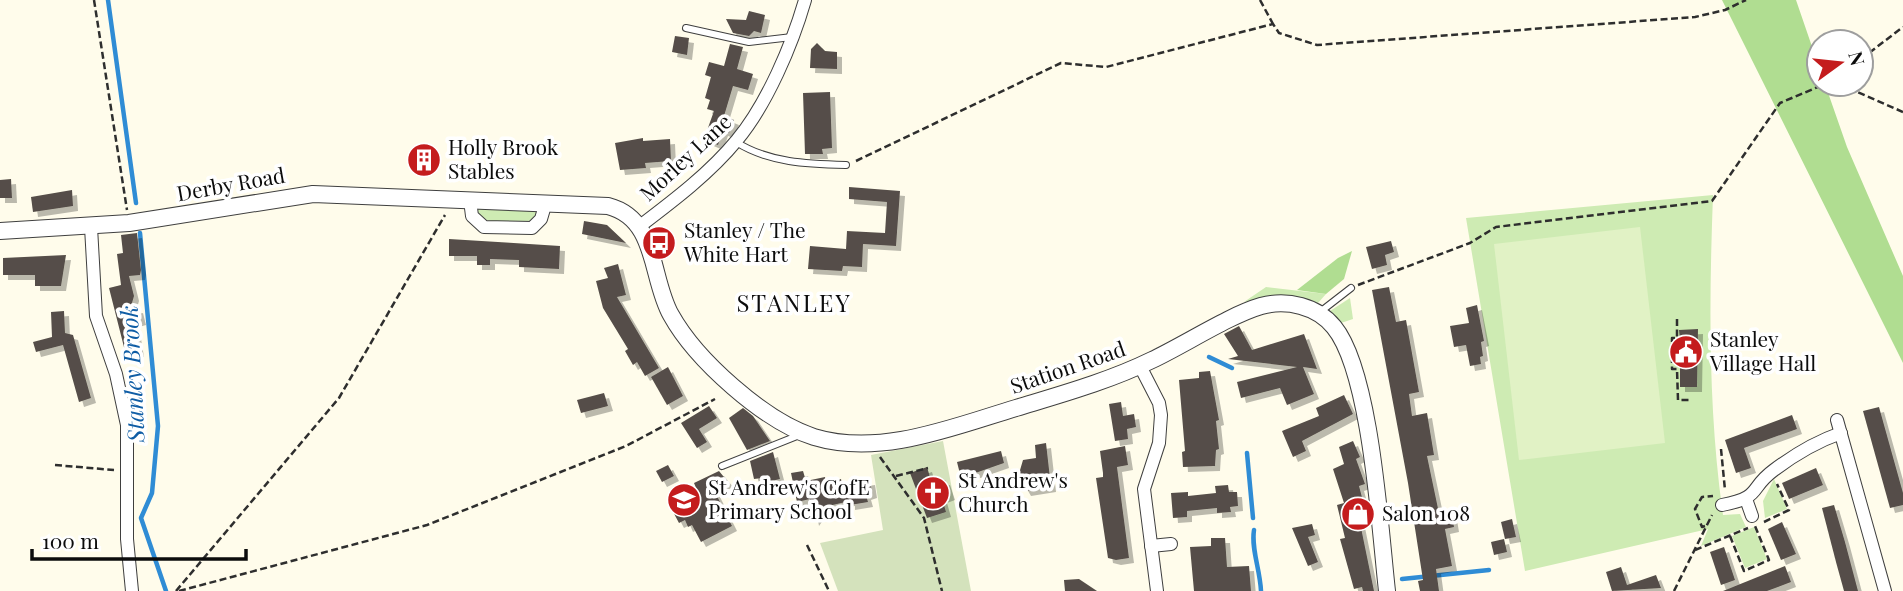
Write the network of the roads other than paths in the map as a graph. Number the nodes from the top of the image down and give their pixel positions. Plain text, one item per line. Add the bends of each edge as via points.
1 (805, 0) edge
2 (686, 28) dead end
3 (792, 37) junction
4 (736, 142) junction
5 (846, 165) road end
6 (470, 200) junction
7 (546, 202) junction
8 (640, 226) junction
9 (91, 227) junction
10 (0, 230) edge
11 (1351, 288) road end
12 (1319, 313) junction
13 (1140, 366) junction
14 (1838, 420) dead end
15 (804, 433) junction
16 (1841, 433) junction
17 (722, 466) dead end
18 (1746, 499) junction
19 (1719, 502) road end
20 (1752, 516) road end
21 (1171, 544) dead end
22 (1151, 546) junction
23 (132, 591) edge
24 (1157, 591) edge
25 (1387, 591) edge
26 (1885, 591) edge

1 - 3 street, Morley Lane
2 - 3 lane via 749,42
3 - 4 street, Morley Lane
4 - 5 lane via 752,153 783,160
4 - 8 street, Morley Lane
6 - 7 street, Derby Road
6 - 7 street via 472,216 484,226 532,228 541,219
6 - 9 street, Derby Road via 298,195
7 - 8 street, Derby Road via 608,206 628,214
8 - 15 street, Station Road via 661,293 682,333 736,387
9 - 10 street, Derby Road
9 - 23 street via 96,316 128,436 127,539
11 - 12 lane
12 - 13 street, Station Road via 1288,303 1261,306
12 - 25 street via 1334,327 1355,370 1373,467
13 - 15 street, Station Road via 919,435 850,443
13 - 22 street via 1159,403 1162,423 1144,489
14 - 16 street
15 - 17 lane
16 - 18 street via 1772,471
16 - 26 street
18 - 19 street
18 - 20 street
21 - 22 street
22 - 24 street

